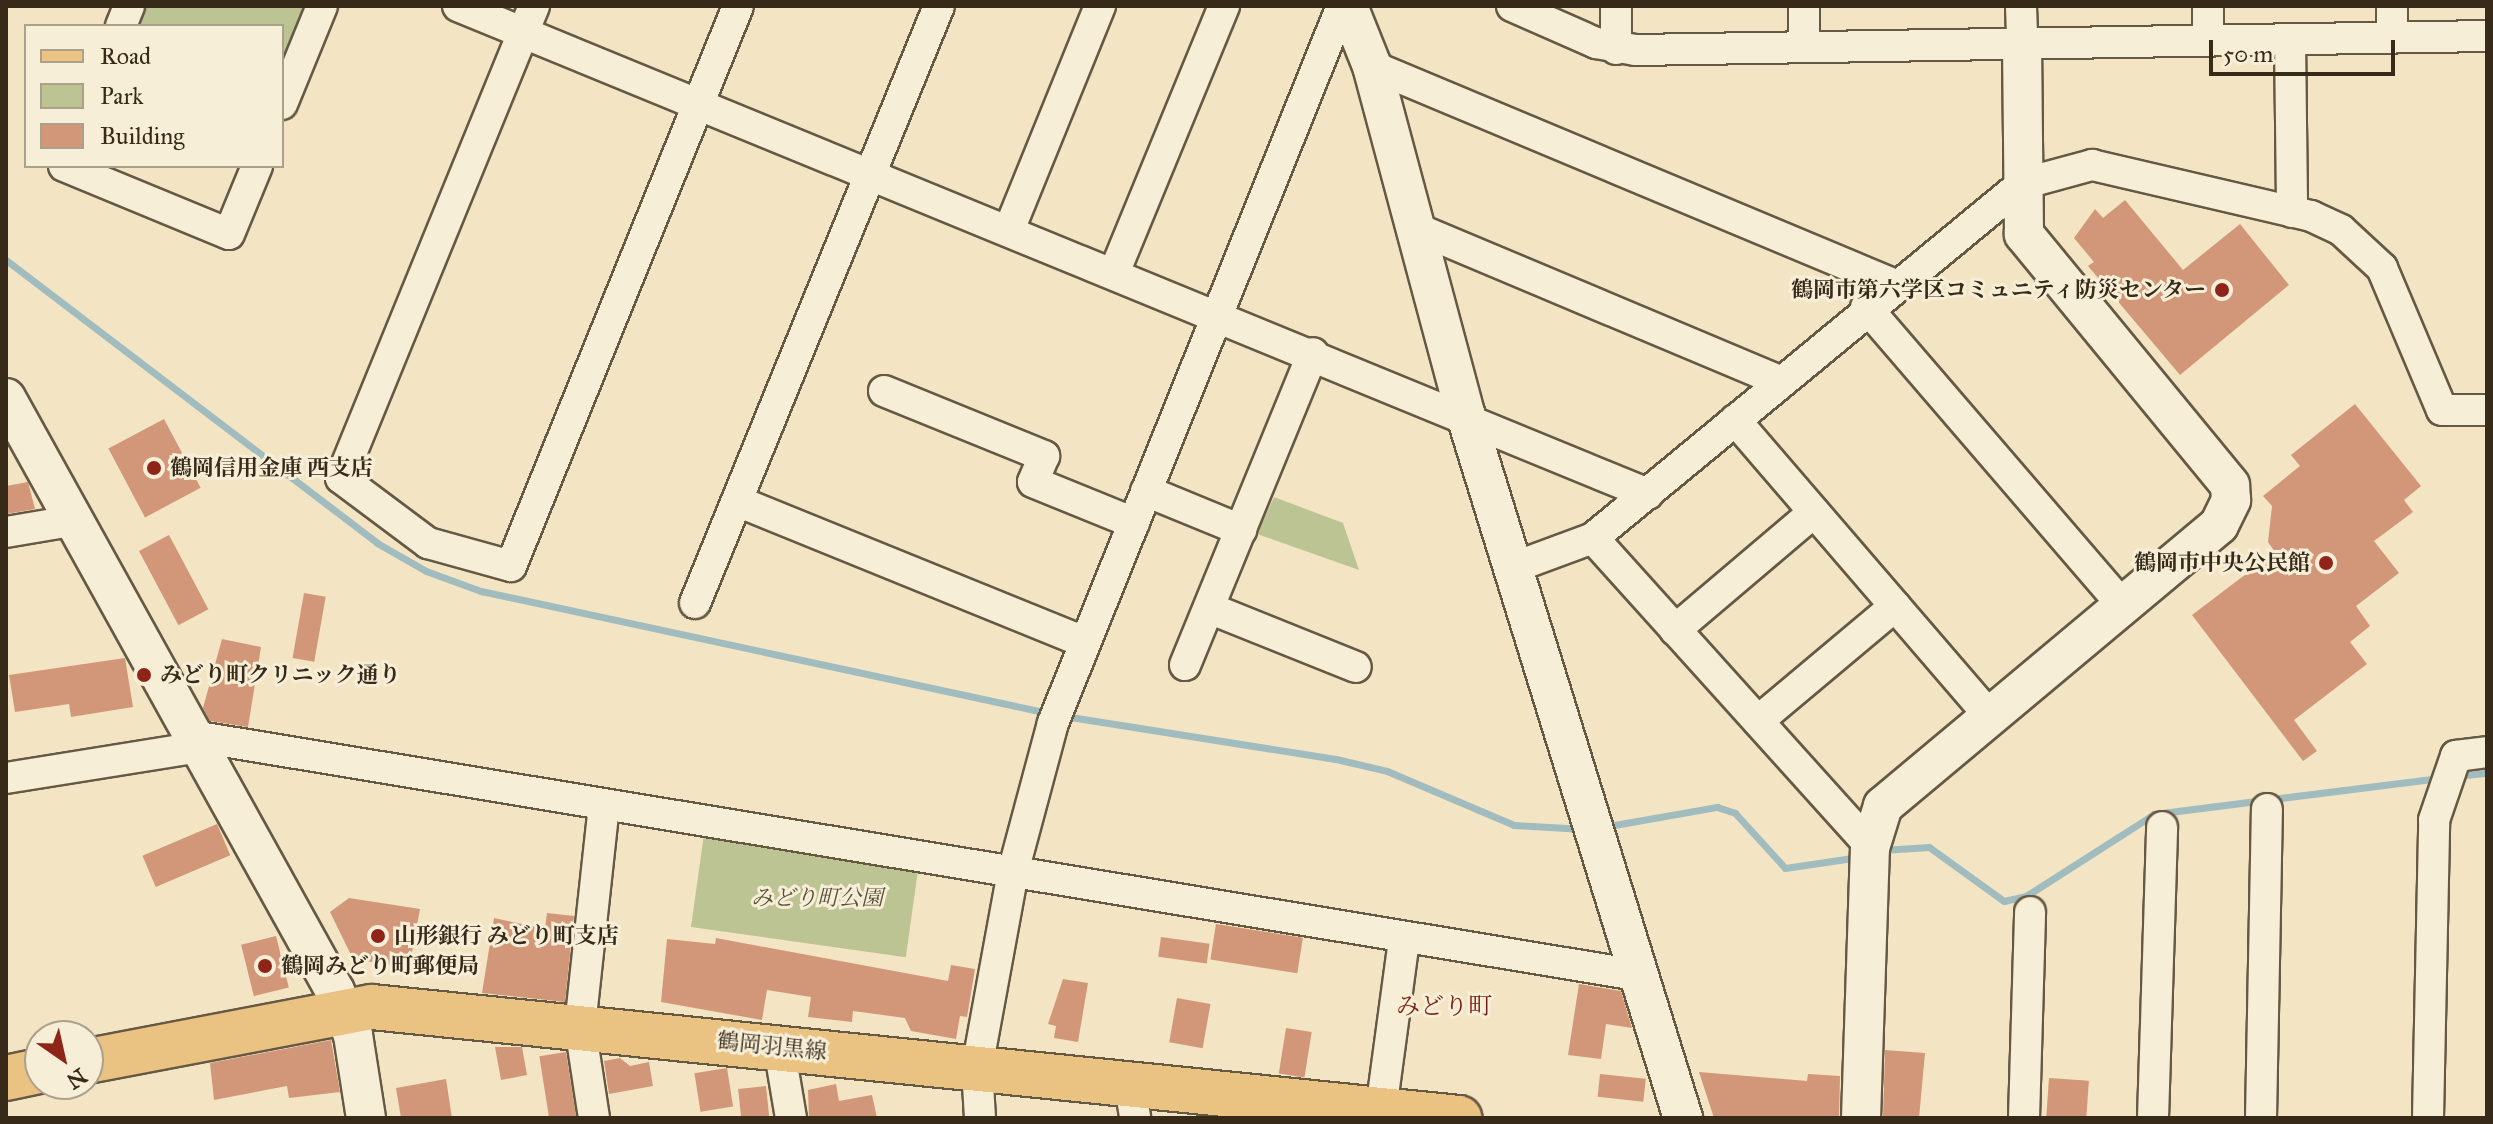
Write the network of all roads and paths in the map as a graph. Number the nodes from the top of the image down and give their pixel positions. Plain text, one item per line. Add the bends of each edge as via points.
1 (322, 6) edge
2 (458, 6) edge
3 (738, 6) edge
4 (939, 6) edge
5 (1100, 6) edge
6 (1224, 6) edge
7 (1345, 6) edge
8 (1512, 6) edge
9 (1616, 6) edge
10 (1804, 6) edge
11 (2208, 6) edge
12 (2392, 6) edge
13 (529, 19) edge
14 (2021, 24) edge
15 (2487, 36) edge
16 (2392, 38) junction
17 (2290, 40) junction
18 (2208, 41) junction
19 (1804, 46) junction
20 (1616, 49) junction
21 (1372, 66) junction
22 (284, 99) edge
23 (700, 104) junction
24 (69, 168) edge
25 (256, 168) edge
26 (871, 174) junction
27 (2022, 184) junction
28 (2292, 212) junction
29 (1418, 229) junction
30 (1009, 230) junction
31 (1114, 273) junction
32 (1893, 284) junction
33 (1866, 307) junction
34 (1219, 315) junction
35 (1313, 353) junction
36 (1780, 381) junction
37 (884, 391) dead end
38 (6, 398) edge
39 (2487, 410) edge
40 (1466, 416) junction
41 (1735, 420) junction
42 (1146, 491) junction
43 (1648, 494) junction
44 (737, 501) junction
45 (1814, 512) junction
46 (71, 521) junction
47 (1134, 523) junction
48 (1241, 530) junction
49 (6, 532) edge
50 (1593, 538) junction
51 (1512, 568) junction
52 (695, 603) dead end
53 (2122, 605) junction
54 (1895, 606) junction
55 (1209, 608) junction
56 (1675, 630) junction
57 (1085, 642) junction
58 (1185, 665) dead end
59 (1356, 667) dead end
60 (1988, 714) junction
61 (1758, 721) junction
62 (196, 742) junction
63 (2487, 752) edge
64 (6, 778) edge
65 (604, 805) junction
66 (2267, 809) dead end
67 (2162, 827) dead end
68 (1869, 855) junction
69 (1013, 872) junction
70 (2030, 912) dead end
71 (1404, 939) junction
72 (1642, 976) junction
73 (342, 1010) junction
74 (580, 1026) junction
75 (779, 1047) junction
76 (104, 1058) edge
77 (977, 1068) junction
78 (1133, 1101) edge
79 (1381, 1110) junction
80 (366, 1118) edge
81 (594, 1118) edge
82 (791, 1118) edge
83 (980, 1118) edge
84 (1459, 1118) edge
85 (1683, 1118) edge
86 (1861, 1118) edge
87 (2024, 1118) edge
88 (2153, 1118) edge
89 (2261, 1118) edge
90 (2428, 1118) edge

1 - 22 street
2 - 13 street
3 - 23 street
4 - 26 street
5 - 30 street
6 - 31 street
7 - 21 street
7 - 34 street
8 - 20 street
9 - 20 street
10 - 19 street
11 - 18 street
12 - 16 street
13 - 23 street
13 - 23 street via 341,478 428,543 511,566
14 - 18 street
14 - 19 street
14 - 27 street
15 - 16 street
16 - 17 street
17 - 18 street
17 - 28 street
19 - 20 street
21 - 29 street
21 - 32 street
23 - 26 street
24 - 25 street via 229,234
26 - 30 street
26 - 44 street
27 - 28 street via 2092,165
27 - 32 street
27 - 53 street via 2024,234 2230,485 2219,525
28 - 39 street via 2341,230 2382,268 2442,410
29 - 36 street
29 - 40 street
30 - 31 street
31 - 34 street
32 - 33 street
33 - 36 street
33 - 53 street
34 - 35 street
34 - 42 street
35 - 40 street
35 - 48 street
36 - 41 street
37 - 47 street via 1044,456 1033,482
38 - 46 street
40 - 43 street
40 - 51 street
41 - 43 street
41 - 45 street
42 - 47 street
42 - 48 street
43 - 50 street
44 - 52 street
44 - 57 street
45 - 54 street
45 - 56 street
46 - 49 street
46 - 62 street
47 - 57 street
48 - 55 street
50 - 51 street
50 - 56 street
51 - 72 street
53 - 60 street
54 - 60 street
54 - 61 street
55 - 58 street
55 - 59 street
56 - 61 street
57 - 69 street via 1058,711
60 - 68 street via 1895,790
61 - 68 street
62 - 64 street
62 - 65 street
62 - 73 street
63 - 90 street via 2454,761 2434,820
65 - 69 street
65 - 74 street
66 - 89 street
67 - 88 street
68 - 86 street
69 - 71 street
69 - 77 street
70 - 87 street
71 - 72 street
71 - 79 street
72 - 85 street
73 - 74 main road, 鶴岡羽黒線
73 - 76 main road, 鶴岡羽黒線
73 - 80 street
74 - 75 main road, 鶴岡羽黒線
74 - 81 street
75 - 77 main road, 鶴岡羽黒線
75 - 82 street
77 - 78 main road, 鶴岡羽黒線
77 - 83 street
78 - 79 main road, 鶴岡羽黒線
79 - 84 main road, 鶴岡羽黒線

